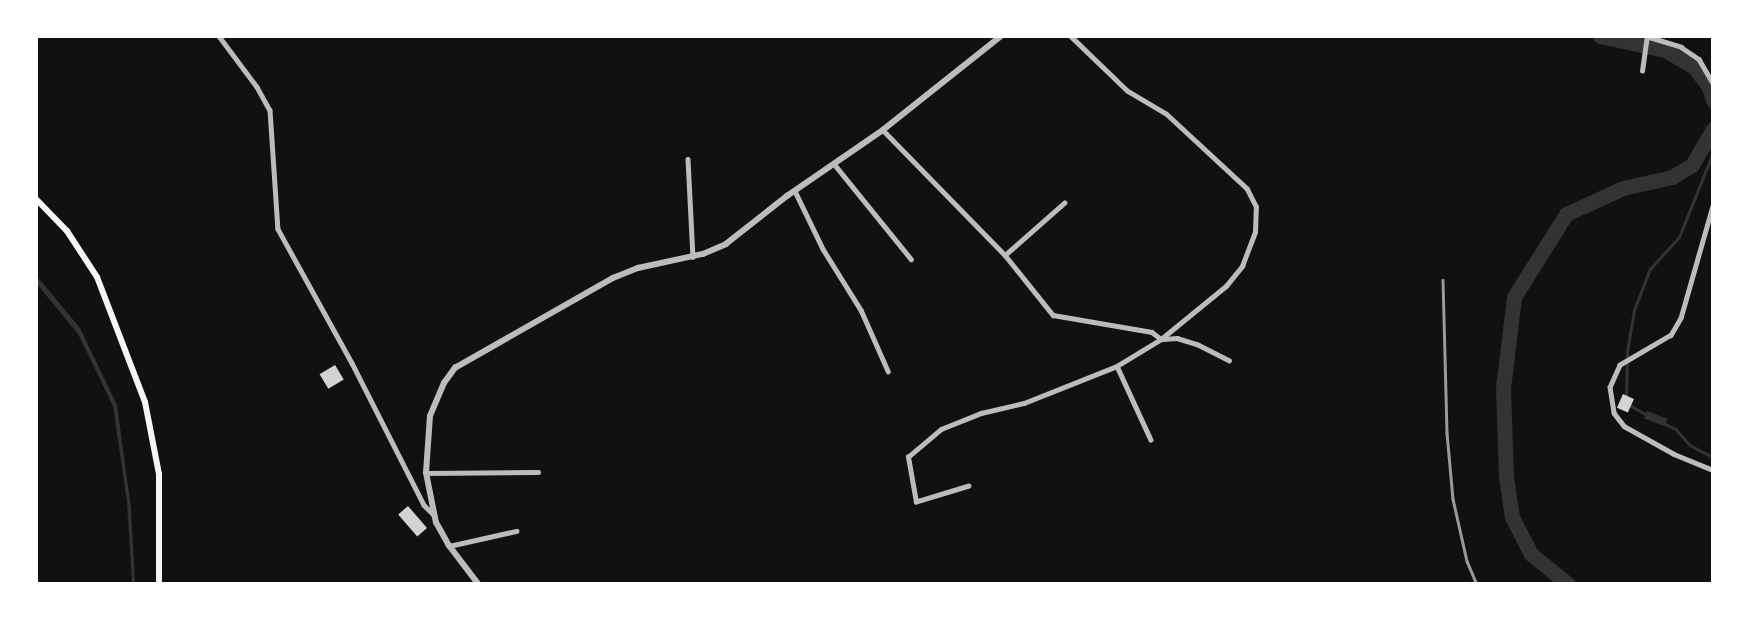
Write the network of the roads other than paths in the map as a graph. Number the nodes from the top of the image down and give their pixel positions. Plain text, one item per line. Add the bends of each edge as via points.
1 (219, 36) edge
2 (1001, 36) edge
3 (1070, 36) edge
4 (1647, 36) edge
5 (1642, 71) dead end
6 (1713, 83) edge
7 (883, 130) junction
8 (688, 159) dead end
9 (835, 165) junction
10 (795, 191) junction
11 (36, 199) edge
12 (1064, 203) dead end
13 (1713, 206) edge
14 (1005, 255) junction
15 (693, 257) junction
16 (911, 259) dead end
17 (1161, 339) junction
18 (1229, 360) dead end
19 (1117, 366) junction
20 (888, 371) dead end
21 (1151, 440) dead end
22 (1713, 470) edge
23 (538, 472) dead end
24 (426, 473) junction
25 (969, 486) dead end
26 (433, 514) junction
27 (516, 531) dead end
28 (449, 546) junction
29 (159, 584) edge
30 (478, 584) edge

1 - 26 street via 270,110 278,229 421,498
2 - 7 street
3 - 17 street via 1127,91 1166,114 1247,189 1256,207 1255,232 1236,276 1200,310
4 - 5 street
4 - 6 street via 1681,47 1699,59
7 - 9 street
7 - 14 street
8 - 15 street
9 - 10 street
9 - 16 street
10 - 15 street via 734,239
10 - 20 street via 823,249 861,310
11 - 29 main road via 67,231 92,269 145,402 159,474
12 - 14 street
13 - 22 street via 1681,318 1671,335 1620,365 1610,386 1610,399 1624,426 1674,454
14 - 17 street via 1053,315 1152,332
15 - 24 street via 638,268 613,278 562,310 462,362 449,375 434,404 428,428
17 - 18 street via 1177,338
17 - 19 street
19 - 21 street
19 - 25 street via 1024,403 959,420 923,440 910,453 907,461 916,502
23 - 24 street
24 - 26 street
26 - 28 street
27 - 28 street
28 - 30 street

